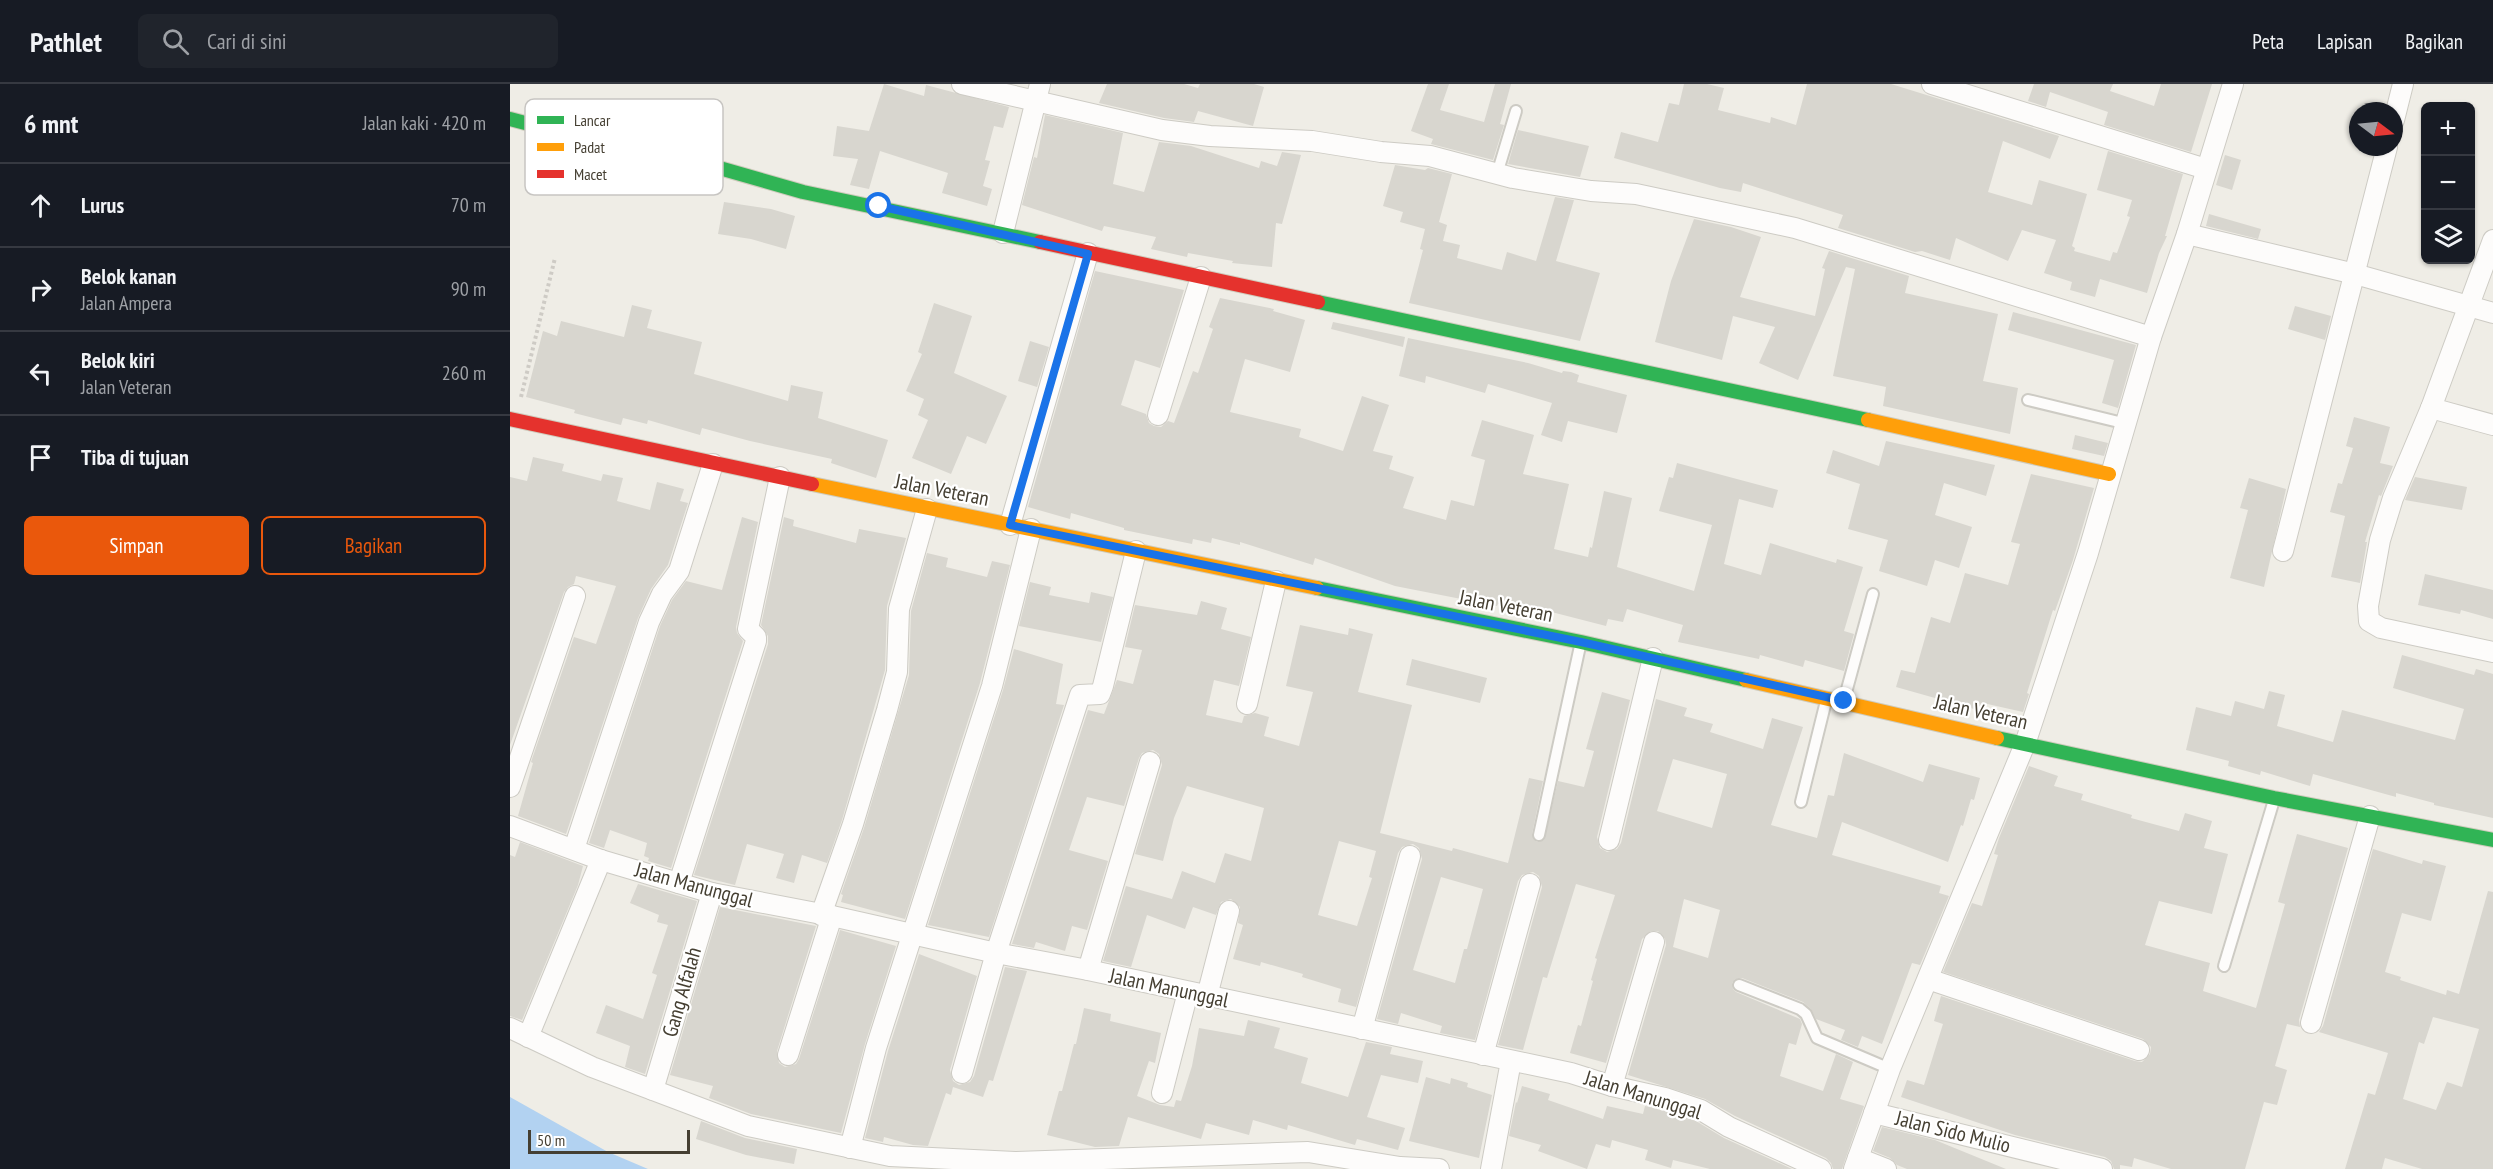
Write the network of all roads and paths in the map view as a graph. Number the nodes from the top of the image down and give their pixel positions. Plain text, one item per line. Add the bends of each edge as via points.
1 (962, 84) edge
2 (1932, 84) edge
3 (2233, 84) edge
4 (2403, 84) edge
5 (1037, 93) edge
6 (2398, 102) edge
7 (1516, 111) dead end
8 (510, 119) edge
9 (525, 123) edge
10 (2385, 156) edge
11 (723, 169) edge
12 (2206, 169) junction
13 (1497, 174) junction
14 (1003, 233) junction
15 (2187, 234) junction
16 (2493, 240) edge
17 (1088, 254) junction
18 (555, 258) dead end
19 (2355, 274) junction
20 (1202, 278) junction
21 (2469, 306) junction
22 (2493, 313) edge
23 (2151, 337) junction
24 (2028, 400) dead end
25 (2431, 408) junction
26 (1158, 415) dead end
27 (512, 419) edge
28 (2127, 424) junction
29 (2493, 425) edge
30 (713, 464) junction
31 (2109, 474) junction
32 (780, 477) junction
33 (927, 509) junction
34 (1010, 525) junction
35 (1031, 529) junction
36 (1136, 551) junction
37 (2283, 551) dead end
38 (1276, 581) junction
39 (1873, 594) dead end
40 (575, 596) dead end
41 (1581, 642) junction
42 (2493, 652) edge
43 (1653, 658) junction
44 (1827, 698) junction
45 (1844, 701) junction
46 (1247, 704) dead end
47 (2025, 744) junction
48 (1150, 762) dead end
49 (510, 787) edge
50 (2274, 798) junction
51 (1801, 802) dead end
52 (2370, 816) junction
53 (510, 826) edge
54 (1539, 835) dead end
55 (1609, 840) dead end
56 (2493, 840) edge
57 (574, 849) junction
58 (1410, 856) dead end
59 (601, 860) junction
60 (679, 883) junction
61 (1530, 884) dead end
62 (712, 893) junction
63 (1229, 911) dead end
64 (826, 916) junction
65 (911, 935) junction
66 (1654, 942) dead end
67 (996, 953) junction
68 (2224, 966) dead end
69 (1088, 970) junction
70 (1928, 979) junction
71 (1739, 985) dead end
72 (1198, 994) junction
73 (2311, 1023) dead end
74 (510, 1028) edge
75 (1362, 1029) junction
76 (528, 1037) junction
77 (2139, 1050) dead end
78 (788, 1055) dead end
79 (1483, 1055) junction
80 (1511, 1061) junction
81 (1890, 1069) junction
82 (962, 1073) dead end
83 (1611, 1086) junction
84 (653, 1090) junction
85 (1162, 1093) dead end
86 (1874, 1113) junction
87 (850, 1148) junction
88 (1856, 1163) edge
89 (1439, 1169) edge
90 (1491, 1169) edge
91 (1821, 1169) edge
92 (1886, 1169) edge
93 (2102, 1169) edge

1 - 5 street
2 - 12 street
3 - 12 street
4 - 6 street
5 - 13 street via 1162,130 1312,141 1430,156
5 - 14 street
7 - 13 lane
8 - 9 main road
10 - 19 street
11 - 14 main road via 803,192
12 - 15 street
13 - 23 street via 1591,191 1636,194 1795,228
14 - 17 main road
15 - 19 street
15 - 23 street
16 - 21 street
17 - 20 main road
17 - 34 street
18 - 27 path
19 - 21 street
19 - 37 street
20 - 26 street
20 - 31 main road
21 - 22 street
21 - 25 street
23 - 28 street
24 - 28 lane
25 - 29 street
25 - 42 street via 2393,498 2380,540 2368,606 2369,621 2392,632
27 - 30 main road, Jalan Veteran
28 - 31 street
30 - 32 main road, Jalan Veteran
30 - 57 street via 679,570 662,594 650,622
31 - 47 street via 2088,553
32 - 33 main road, Jalan Veteran
32 - 60 street via 748,629 756,641
33 - 34 main road, Jalan Veteran
33 - 64 street via 899,609 897,672 890,701
34 - 35 main road, Jalan Veteran
35 - 36 main road, Jalan Veteran
35 - 65 street via 992,686
36 - 38 main road, Jalan Veteran
36 - 67 street via 1100,694 1080,695
38 - 41 main road, Jalan Veteran
38 - 46 street
39 - 45 lane
40 - 49 street
41 - 43 main road, Jalan Veteran
41 - 54 lane
43 - 44 main road, Jalan Veteran
43 - 55 street
44 - 45 main road, Jalan Veteran
44 - 51 lane
45 - 47 main road, Jalan Veteran
47 - 50 main road, Jalan Veteran
47 - 70 street
48 - 69 street
50 - 52 main road, Jalan Veteran
50 - 68 lane
52 - 56 main road, Jalan Veteran
52 - 73 street
53 - 57 street, Jalan Manunggal
57 - 59 street, Jalan Manunggal
58 - 75 street
59 - 60 street, Jalan Manunggal
59 - 76 street
60 - 62 street, Jalan Manunggal
61 - 79 street
62 - 64 street, Jalan Manunggal
62 - 84 street, Gang Alfalah
63 - 72 street
64 - 65 street, Jalan Manunggal
64 - 78 street
65 - 67 street, Jalan Manunggal
65 - 87 street
66 - 83 street
67 - 69 street, Jalan Manunggal
67 - 82 street
69 - 72 street, Jalan Manunggal
70 - 77 street
70 - 81 street
71 - 81 lane via 1800,1009 1817,1038
72 - 75 street, Jalan Manunggal
72 - 85 street
74 - 76 street
75 - 79 street, Jalan Manunggal
76 - 84 street via 591,1067
79 - 80 street, Jalan Manunggal
80 - 83 street, Jalan Manunggal via 1572,1073
80 - 90 street
81 - 86 street
83 - 91 street, Jalan Manunggal via 1701,1110
84 - 87 street via 748,1126
86 - 88 street
86 - 93 street, Jalan Sido Mulio
87 - 89 street via 890,1156 1015,1162 1308,1152 1400,1167
88 - 92 street

